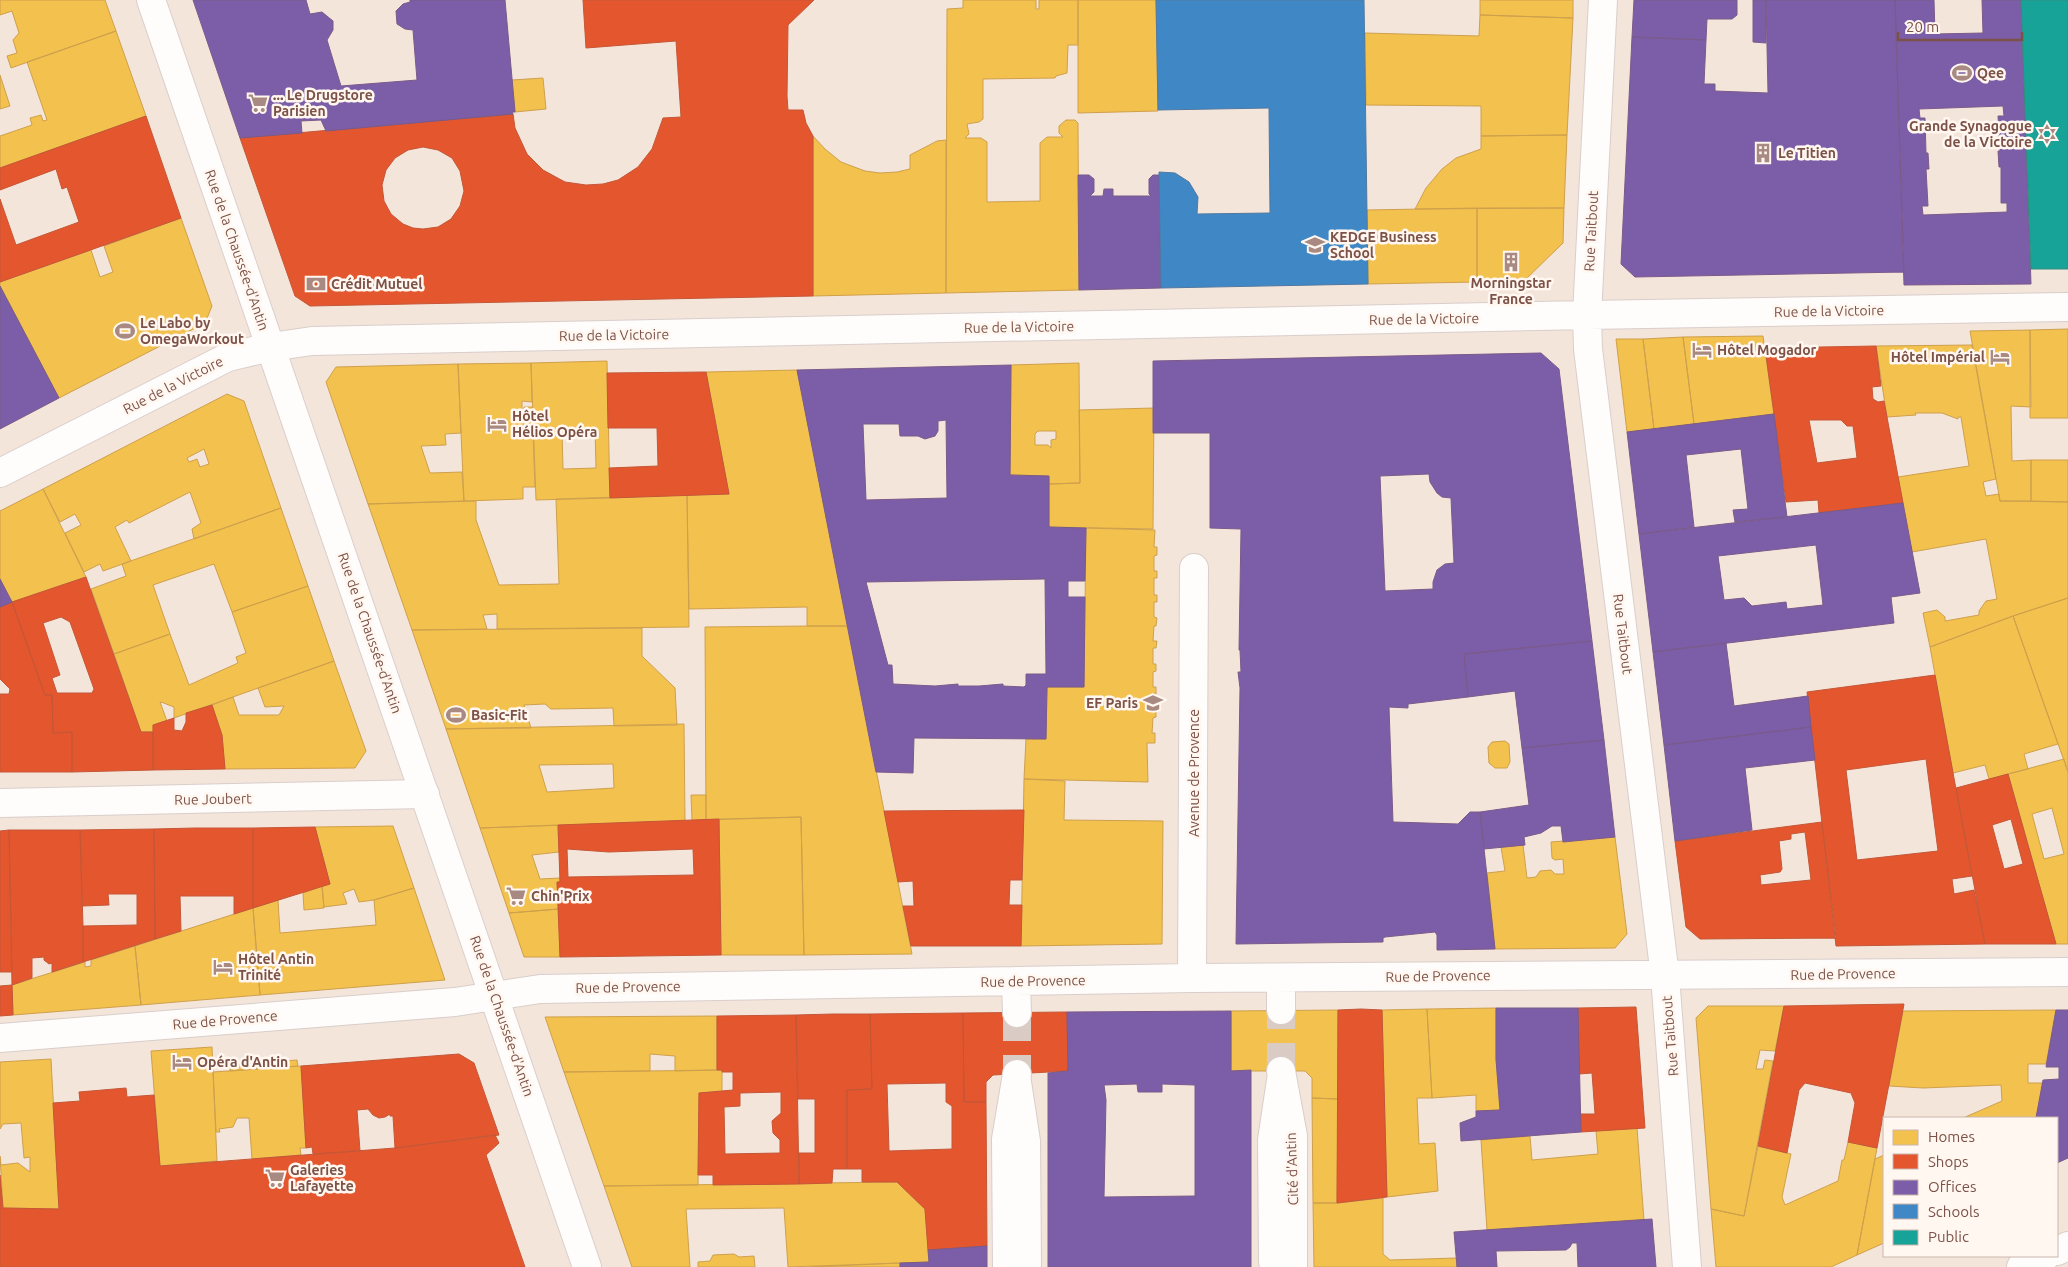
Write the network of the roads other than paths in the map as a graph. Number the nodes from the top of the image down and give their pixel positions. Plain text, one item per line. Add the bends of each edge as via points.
1 (150, 0) edge
2 (1603, 0) edge
3 (2068, 307) edge
4 (1587, 315) junction
5 (271, 347) junction
6 (0, 473) edge
7 (1194, 568) dead end
8 (425, 794) junction
9 (0, 803) edge
10 (2068, 972) edge
11 (1665, 976) junction
12 (1192, 978) junction
13 (1281, 978) junction
14 (1016, 981) junction
15 (494, 996) junction
16 (1281, 1010) tunnel mouth
17 (1017, 1013) tunnel mouth
18 (0, 1038) edge
19 (1281, 1071) tunnel mouth
20 (1017, 1074) tunnel mouth
21 (2044, 1257) edge
22 (1282, 1264) edge
23 (1018, 1266) edge
24 (587, 1267) edge
25 (1687, 1267) edge
26 (2021, 1267) edge

1 - 5 street, Rue de la Chaussée-d'Antin
2 - 4 street, Rue Taitbout
3 - 4 street, Rue de la Victoire
4 - 5 street, Rue de la Victoire via 312,341
4 - 11 street, Rue Taitbout via 1588,349
5 - 6 street, Rue de la Victoire via 228,357
5 - 8 street, Rue de la Chaussée-d'Antin
7 - 12 street, Avenue de Provence
8 - 9 street, Rue Joubert
8 - 15 street, Rue de la Chaussée-d'Antin
10 - 11 street, Rue de Provence
11 - 13 street, Rue de Provence
11 - 25 street, Rue Taitbout
12 - 13 street, Rue de Provence
12 - 14 street, Rue de Provence
13 - 16 street
14 - 15 street, Rue de Provence via 540,988
14 - 17 street
15 - 18 street, Rue de Provence via 455,1002
15 - 24 street, Rue de la Chaussée-d'Antin
19 - 22 street, Cité d'Antin via 1293,1136
20 - 23 street via 1006,1139
21 - 26 street

